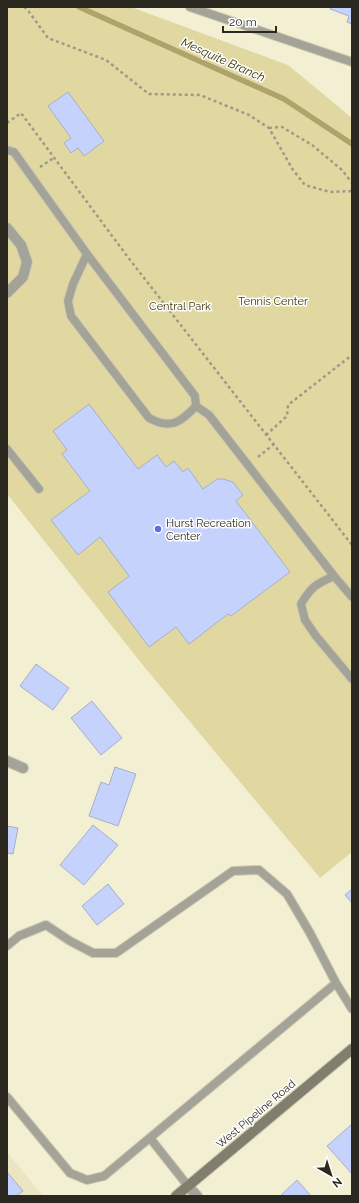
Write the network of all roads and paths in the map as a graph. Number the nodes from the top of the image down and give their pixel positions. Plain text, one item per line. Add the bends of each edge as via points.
1 (24, 7) edge
2 (190, 7) edge
3 (352, 62) edge
4 (7, 123) edge
5 (269, 128) junction
6 (7, 150) edge
7 (55, 157) junction
8 (30, 174) junction
9 (352, 183) edge
10 (352, 191) edge
11 (7, 228) edge
12 (87, 254) junction
13 (7, 293) edge
14 (352, 355) edge
15 (196, 406) junction
16 (266, 435) junction
17 (273, 445) junction
18 (7, 449) edge
19 (247, 465) junction
20 (39, 489) dead end
21 (352, 545) edge
22 (334, 576) junction
23 (352, 597) edge
24 (352, 679) edge
25 (7, 761) edge
26 (23, 768) dead end
27 (7, 946) edge
28 (336, 983) junction
29 (352, 1009) edge
30 (352, 1049) edge
31 (7, 1097) edge
32 (150, 1138) junction
33 (188, 1186) junction
34 (176, 1196) edge
35 (197, 1196) edge

1 - 5 path via 28,8 48,38 106,60 149,94 200,95 249,114
2 - 3 lane
4 - 7 path via 21,113
5 - 9 path via 282,127 312,145 342,170
5 - 10 path via 304,185 330,192
6 - 8 lane via 14,152
7 - 8 path
7 - 16 path via 127,256
8 - 12 lane
11 - 13 street via 20,245 27,262 23,277
12 - 15 lane via 195,396
12 - 15 lane via 68,302 71,316 149,418 159,423 171,424 184,419
14 - 16 path via 288,404 288,416
15 - 19 lane via 209,415
16 - 17 path
17 - 19 path
17 - 21 path
18 - 20 lane
19 - 22 lane
22 - 23 lane
22 - 24 lane via 309,590 301,604 305,620
25 - 26 street
27 - 28 lane via 19,936 46,925 93,953 116,953 233,871 259,870 287,894
28 - 29 lane
28 - 32 lane
30 - 33 main road, West Pipeline Road
31 - 32 lane via 70,1173 86,1180 104,1176
32 - 33 lane
33 - 34 main road, West Pipeline Road
33 - 35 street

